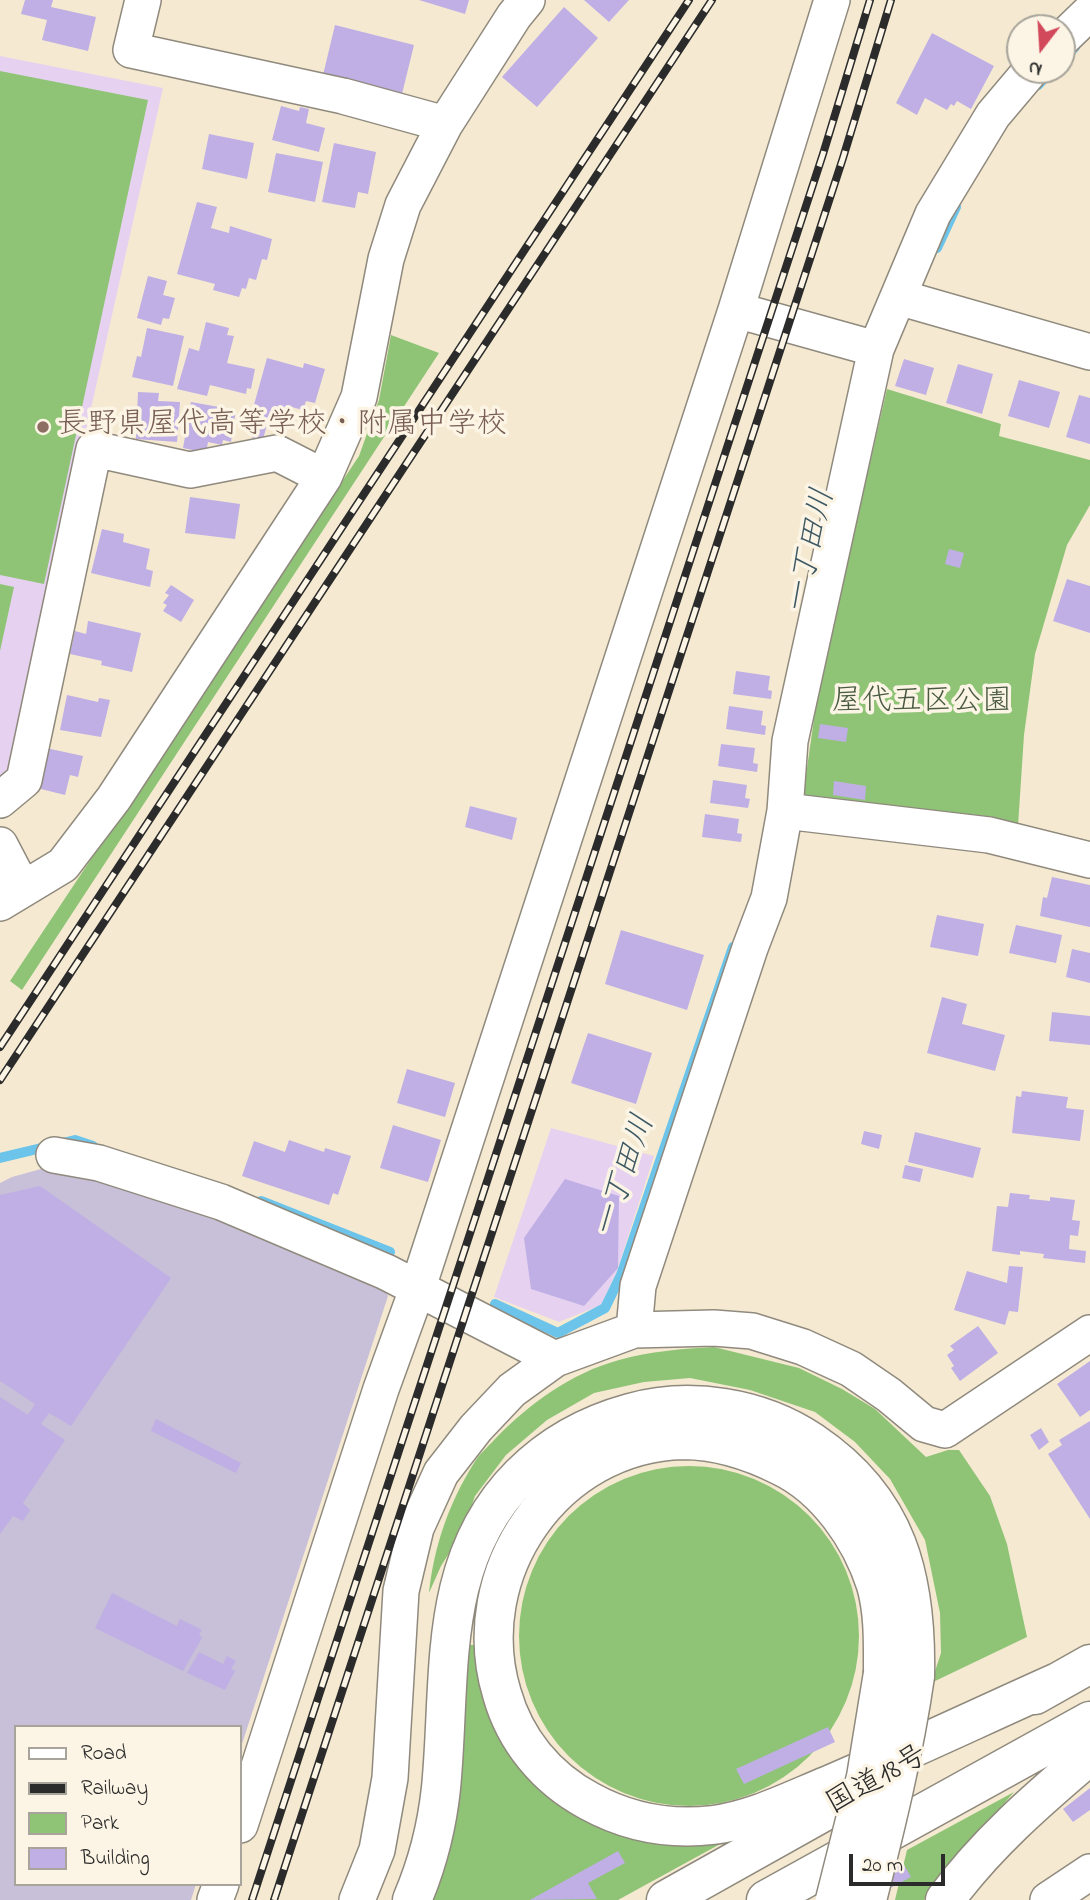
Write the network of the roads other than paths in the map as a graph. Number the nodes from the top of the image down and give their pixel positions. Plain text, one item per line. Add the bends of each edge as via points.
1 (143, 0) edge
2 (527, 0) edge
3 (832, 0) edge
4 (1090, 12) edge
5 (1076, 26) edge
6 (1019, 84) edge
7 (445, 124) junction
8 (898, 297) junction
9 (736, 310) junction
10 (876, 349) junction
11 (1090, 352) edge
12 (324, 477) junction
13 (0, 800) edge
14 (785, 811) junction
15 (0, 845) edge
16 (1090, 860) edge
17 (11, 896) edge
18 (54, 1155) dead end
19 (418, 1287) junction
20 (634, 1330) junction
21 (1090, 1333) edge
22 (555, 1359) junction
23 (1074, 1673) edge
24 (899, 1674) junction
25 (1090, 1721) edge
26 (1090, 1755) edge
27 (242, 1819) edge
28 (1090, 1872) edge
29 (357, 1900) edge
30 (412, 1900) edge
31 (666, 1900) edge
32 (766, 1900) edge
33 (835, 1900) edge
34 (867, 1900) edge
35 (945, 1900) edge
36 (1048, 1900) edge

1 - 7 street via 131,50 343,96
2 - 7 street
3 - 9 street
4 - 5 street
6 - 8 street via 956,173
7 - 12 street via 402,205 386,260 359,397
8 - 10 street
8 - 11 street
9 - 10 street
9 - 19 street
10 - 14 street via 790,740
12 - 13 street via 277,453 190,470 94,449 24,780
12 - 17 street via 114,798 63,866
14 - 16 street via 989,835
14 - 20 street via 769,898 638,1286
15 - 17 street
18 - 19 street via 99,1163 221,1202
19 - 22 street
19 - 27 street
20 - 21 street via 752,1331 803,1347 851,1369 924,1424 945,1430
20 - 22 street
22 - 29 street via 512,1390 476,1428 441,1473 416,1528 401,1591 390,1778 377,1850
23 - 24 highway via 752,1816 716,1825 644,1823 605,1810 570,1791 524,1743 507,1713 496,1675 493,1638 498,1598 508,1562 527,1526 579,1474 645,1445 684,1440 720,1444 758,1454 791,1471 843,1520 876,1587 883,1629
23 - 31 highway, 国道18号
24 - 30 highway via 916,1634 901,1553 884,1516 830,1454 798,1432 722,1407 684,1404 604,1420 535,1461 507,1489 483,1523 467,1559 449,1643 440,1790 422,1875
24 - 33 highway, bridge via 866,1777
24 - 34 highway, bridge via 907,1732
25 - 32 highway, 国道18号
26 - 35 highway via 985,1849
28 - 36 street

